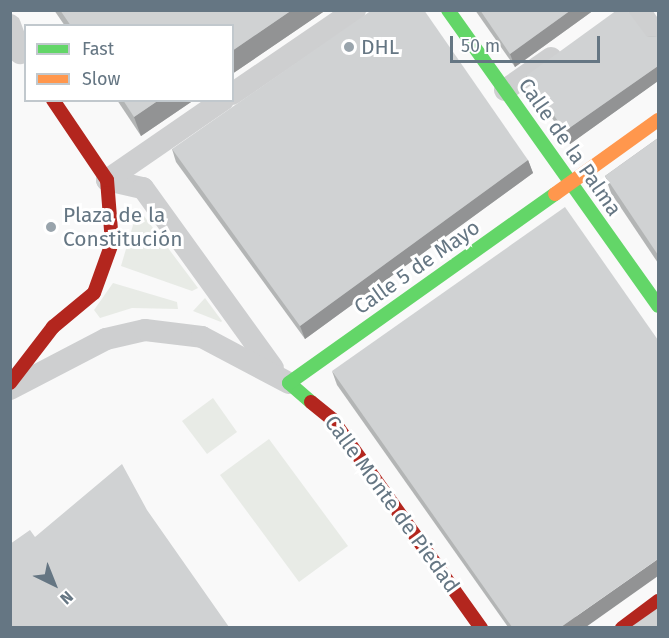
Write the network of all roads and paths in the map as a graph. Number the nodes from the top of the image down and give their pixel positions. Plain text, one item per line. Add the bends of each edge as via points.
1 (355, 10) edge
2 (448, 10) edge
3 (639, 10) edge
4 (10, 25) edge
5 (658, 39) edge
6 (568, 46) edge
7 (19, 53) edge
8 (506, 90) junction
9 (234, 93) edge
10 (54, 102) edge
11 (220, 102) edge
12 (658, 120) edge
13 (107, 180) junction
14 (569, 184) junction
15 (658, 306) edge
16 (10, 383) edge
17 (289, 383) junction
18 (10, 389) edge
19 (658, 601) edge
20 (481, 627) edge
21 (622, 627) edge

1 - 9 street
2 - 8 street, Calle de la Palma
3 - 5 street
4 - 7 street
6 - 8 street
8 - 14 street, Calle de la Palma
10 - 13 street
11 - 13 street
12 - 14 street, Calle 5 de Mayo
13 - 16 street via 113,228 101,282 53,327
13 - 17 street, Calle Monte de Piedad via 143,188 238,324
14 - 15 street, Calle de la Palma
14 - 17 street, Calle 5 de Mayo
17 - 18 street via 202,337 145,330 106,339
17 - 20 street, Calle Monte de Piedad via 332,419
19 - 21 street

